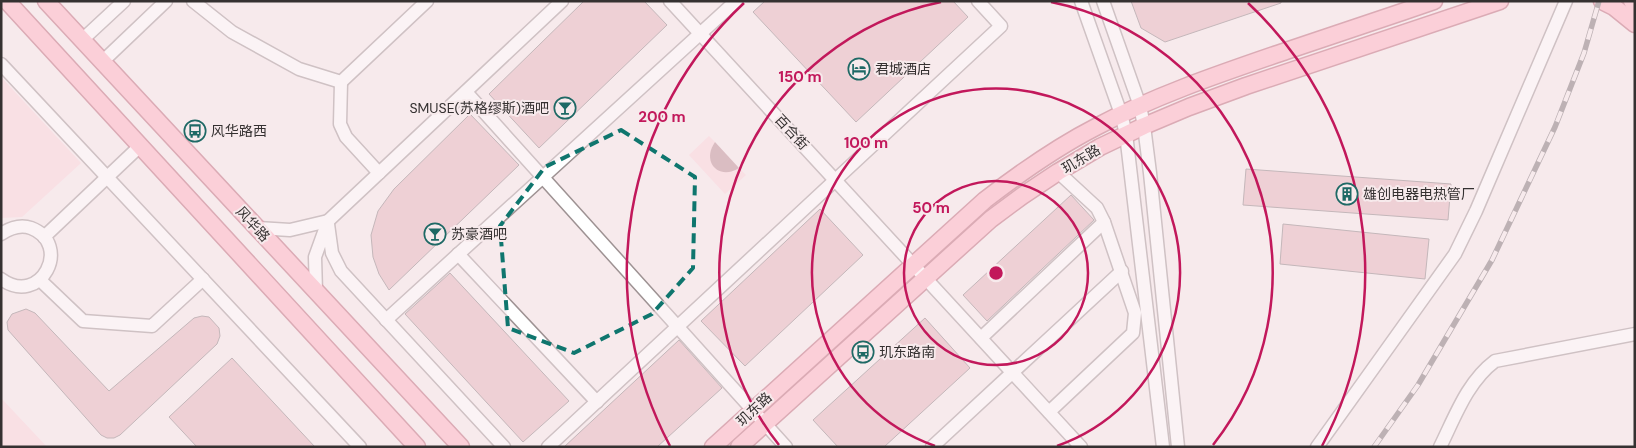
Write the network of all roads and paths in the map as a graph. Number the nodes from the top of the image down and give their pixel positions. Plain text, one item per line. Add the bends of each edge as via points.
1 (8, 1) edge
2 (46, 1) edge
3 (124, 1) edge
4 (166, 1) edge
5 (193, 1) edge
6 (427, 1) edge
7 (562, 1) edge
8 (670, 1) edge
9 (736, 1) edge
10 (978, 1) edge
11 (1081, 1) edge
12 (1103, 1) edge
13 (1434, 1) edge
14 (1500, 1) edge
15 (1566, 1) edge
16 (1602, 1) edge
17 (1632, 1) edge
18 (1635, 6) edge
19 (1635, 24) edge
20 (700, 34) junction
21 (82, 40) junction
22 (102, 62) junction
23 (1, 64) edge
24 (342, 82) junction
25 (466, 92) junction
26 (1140, 106) junction
27 (1121, 114) junction
28 (1144, 126) junction
29 (1126, 134) junction
30 (140, 146) junction
31 (1058, 172) junction
32 (379, 173) junction
33 (108, 177) junction
34 (543, 177) junction
35 (836, 180) junction
36 (328, 221) junction
37 (1104, 222) junction
38 (258, 228) junction
39 (1, 234) edge
40 (44, 237) junction
41 (458, 254) junction
42 (913, 263) junction
43 (1122, 271) junction
44 (925, 277) junction
45 (203, 279) junction
46 (2, 280) edge
47 (40, 280) junction
48 (316, 292) junction
49 (386, 320) junction
50 (678, 327) junction
51 (1635, 334) edge
52 (981, 338) junction
53 (1013, 372) junction
54 (596, 402) junction
55 (753, 410) junction
56 (1049, 412) junction
57 (765, 424) junction
58 (360, 447) edge
59 (417, 447) edge
60 (461, 447) edge
61 (504, 447) edge
62 (548, 447) edge
63 (713, 447) edge
64 (740, 447) edge
65 (786, 447) edge
66 (932, 447) edge
67 (1081, 447) edge
68 (1164, 447) edge
69 (1178, 447) edge
70 (1317, 447) edge
71 (1440, 447) edge

1 - 30 main road
2 - 21 main road, 风华路
3 - 21 street
4 - 22 street
5 - 24 street via 232,32 299,69
6 - 24 street
7 - 25 street
8 - 20 street, 百合街
9 - 20 street
10 - 35 street via 1001,26
11 - 27 street
12 - 26 street
13 - 26 main road, 玑东路 via 1240,66
14 - 28 main road, 玑东路 via 1246,86
15 - 70 street via 1455,254
16 - 19 main road
17 - 18 main road
20 - 34 street
20 - 35 street, 百合街
21 - 22 main road, 风华路
22 - 38 main road, 风华路
23 - 33 street
24 - 32 street via 340,124 346,137
25 - 32 street
25 - 34 street
26 - 27 main road, 玑东路
26 - 28 street
27 - 29 street
27 - 42 main road, 玑东路 via 1015,177
28 - 29 main road, 玑东路
28 - 69 street
29 - 31 main road, 玑东路
29 - 68 street
30 - 33 street
30 - 59 main road
31 - 37 street via 1096,208
31 - 44 main road, 玑东路 via 991,219
32 - 36 street
33 - 40 street
33 - 45 street
34 - 41 street
34 - 50 street
35 - 42 street, 百合街
35 - 50 street
36 - 38 street via 290,230
36 - 48 street via 316,257
36 - 49 street via 332,253 341,271
37 - 43 street
37 - 52 street
38 - 48 main road, 风华路
39 - 40 street via 18,226 36,230
40 - 47 street via 51,254 50,264
41 - 49 street
41 - 54 street
42 - 44 street, 百合街
42 - 55 main road, 玑东路
43 - 53 street
43 - 56 street via 1135,312 1133,333
44 - 52 street, 百合街
44 - 57 main road, 玑东路
45 - 47 street via 152,326 83,322
45 - 58 street
46 - 47 street via 22,287
48 - 60 main road, 风华路
49 - 61 street
50 - 54 street
50 - 55 street
51 - 71 street via 1494,361 1472,384
52 - 53 street, 百合街
53 - 56 street, 百合街
53 - 66 street
54 - 62 street
55 - 57 street
55 - 63 main road, 玑东路
56 - 67 street, 百合街
57 - 64 main road, 玑东路
57 - 65 street

